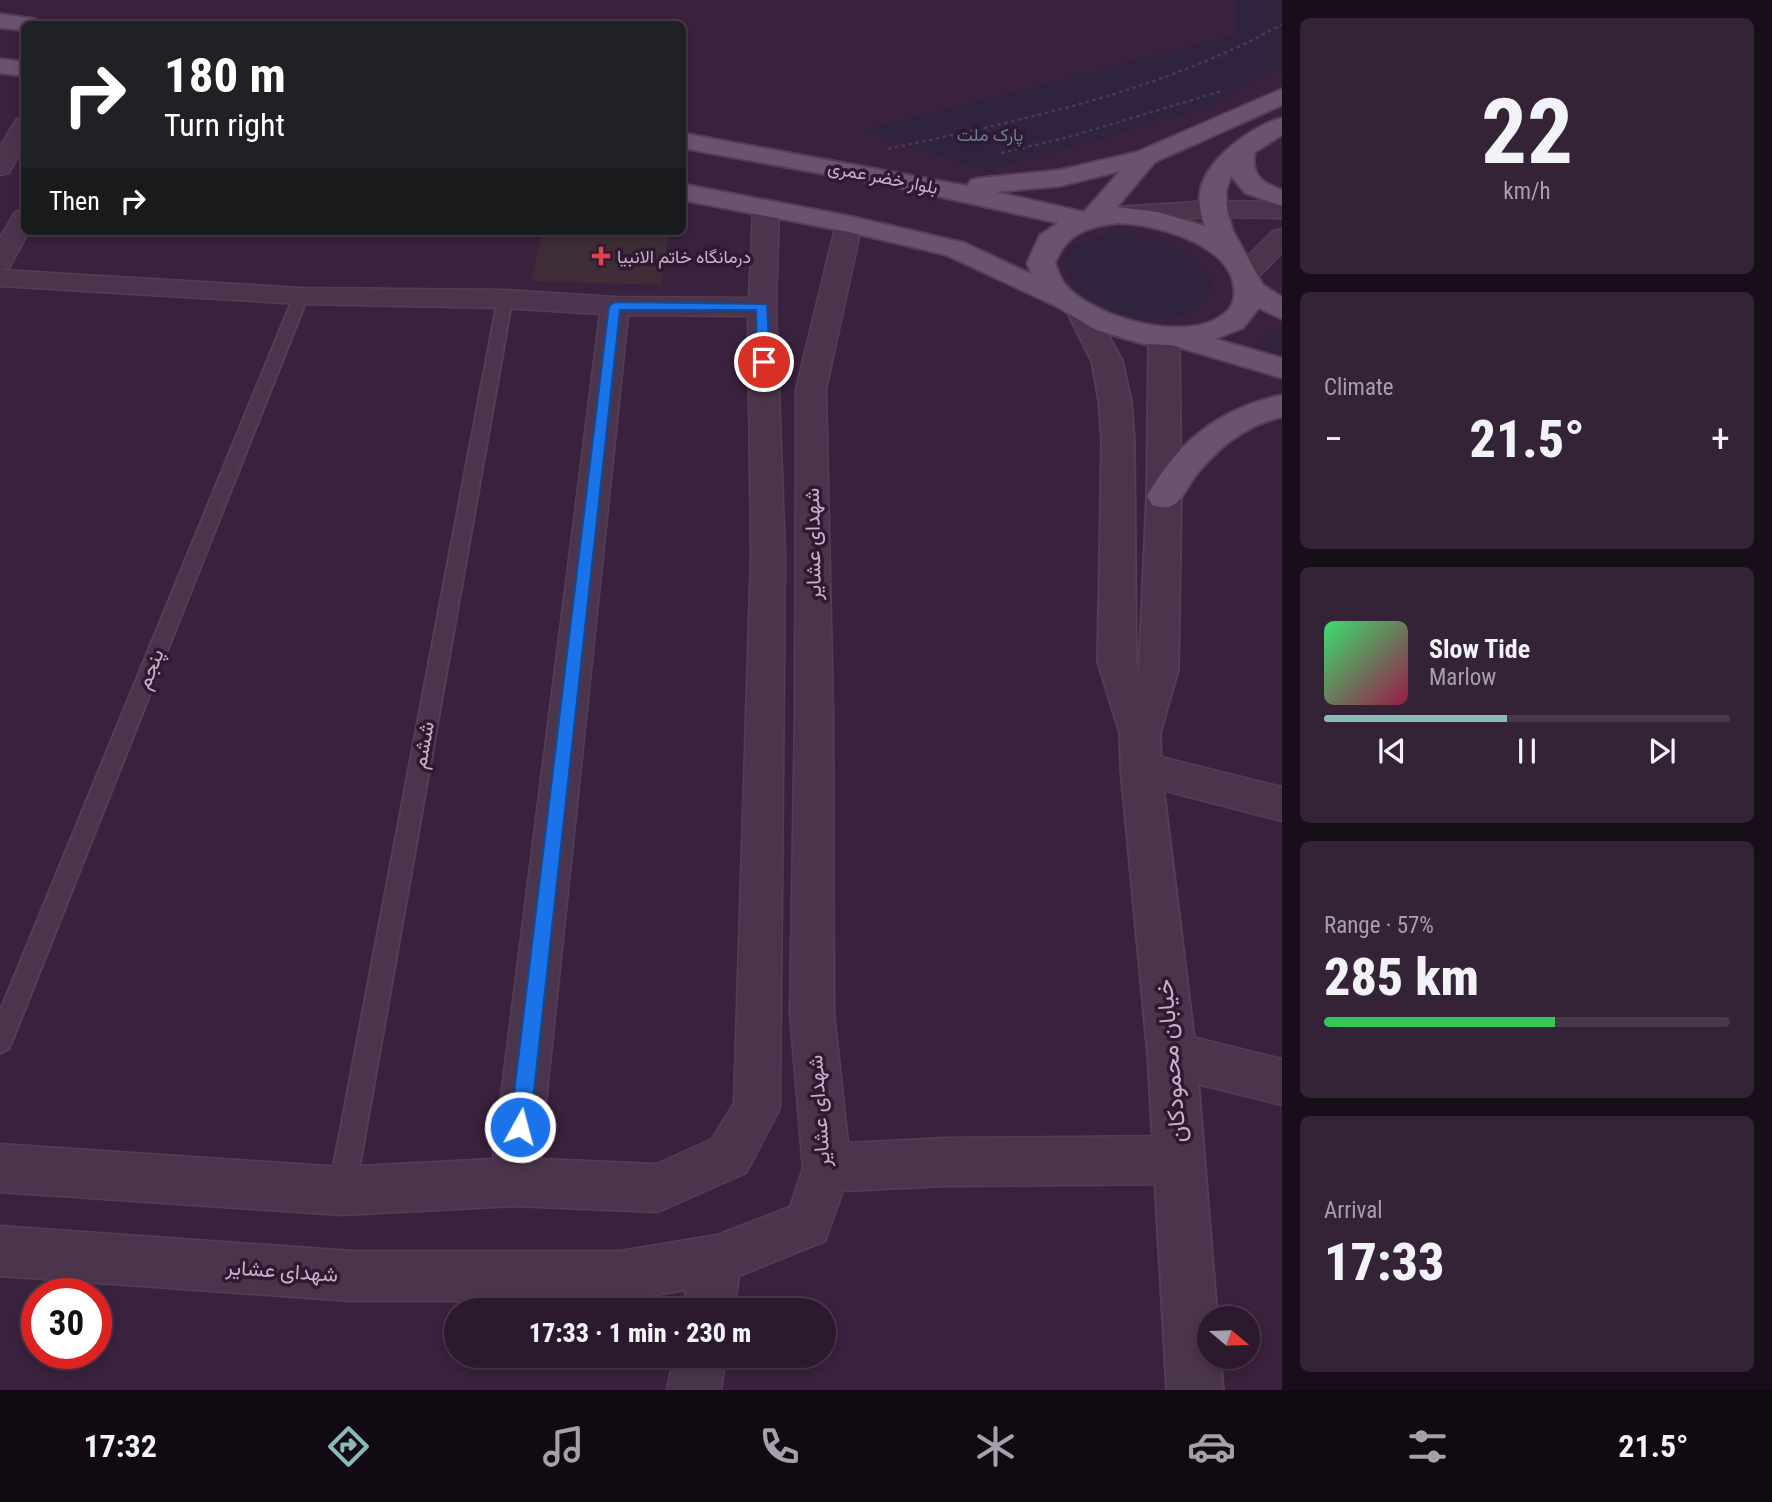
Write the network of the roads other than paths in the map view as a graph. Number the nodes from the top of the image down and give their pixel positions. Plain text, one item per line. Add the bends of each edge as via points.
1 (0, 21) edge
2 (21, 23) edge
3 (0, 66) edge
4 (21, 69) edge
5 (1282, 96) edge
6 (1282, 125) edge
7 (21, 130) edge
8 (686, 141) edge
9 (1245, 146) junction
10 (1146, 157) junction
11 (0, 168) edge
12 (934, 186) junction
13 (686, 193) edge
14 (972, 195) junction
15 (1282, 198) edge
16 (766, 208) junction
17 (1210, 209) junction
18 (1282, 210) edge
19 (1098, 218) junction
20 (21, 223) edge
21 (849, 224) junction
22 (1282, 237) edge
23 (955, 249) junction
24 (0, 262) edge
25 (1243, 275) junction
26 (0, 278) edge
27 (301, 296) junction
28 (505, 299) junction
29 (615, 306) junction
30 (762, 307) junction
31 (1073, 307) junction
32 (1282, 310) edge
33 (1171, 337) junction
34 (1282, 368) edge
35 (1282, 406) edge
36 (1164, 496) junction
37 (1141, 751) junction
38 (1282, 804) edge
39 (0, 1041) edge
40 (1172, 1055) junction
41 (1282, 1082) edge
42 (1181, 1160) junction
43 (0, 1168) edge
44 (827, 1168) junction
45 (514, 1182) junction
46 (342, 1191) junction
47 (0, 1251) edge
48 (717, 1260) junction
49 (710, 1298) edge
50 (698, 1368) edge
51 (694, 1390) edge
52 (1195, 1390) edge

1 - 2 main road
3 - 4 main road
5 - 10 main road
6 - 9 main road
7 - 11 street
8 - 12 main road, بلوار خضر عمری
9 - 15 main road via 1238,161 1242,174 1252,186
9 - 17 main road via 1222,169
10 - 12 main road via 1060,178
10 - 19 main road
12 - 14 main road, بلوار خضر عمری
13 - 16 main road
14 - 19 main road, بلوار خضر عمری
14 - 23 main road via 998,214 997,233 977,247
16 - 21 main road
16 - 30 street
17 - 18 street
17 - 19 street
17 - 25 main road
19 - 25 main road via 1172,223 1219,246
19 - 31 main road via 1063,228 1043,252 1042,267 1049,284
20 - 24 street
21 - 23 main road
21 - 44 street, شهدای عشایر via 811,389 812,1013
22 - 25 street
23 - 31 main road
25 - 32 main road
25 - 33 main road via 1245,307 1231,323 1207,333
26 - 27 street
27 - 28 street
27 - 39 lane, پنجم
28 - 29 street
28 - 46 lane, ششم
29 - 30 street
29 - 45 street
30 - 45 street via 768,555 757,1108 729,1156 658,1188
31 - 33 main road via 1112,328
31 - 37 street via 1112,377 1118,441 1117,662
33 - 34 main road
33 - 36 street
35 - 36 main road via 1243,418 1219,432 1198,449
36 - 37 street via 1159,670
37 - 38 street
37 - 40 street, خیابان محمودکان
40 - 41 street
40 - 42 street, خیابان محمودکان
42 - 44 street
42 - 52 street, خیابان محمودکان
43 - 46 street
44 - 48 street, شهدای عشایر via 808,1224
45 - 46 street
47 - 48 street, شهدای عشایر via 352,1276 620,1276
48 - 49 street
50 - 51 street

